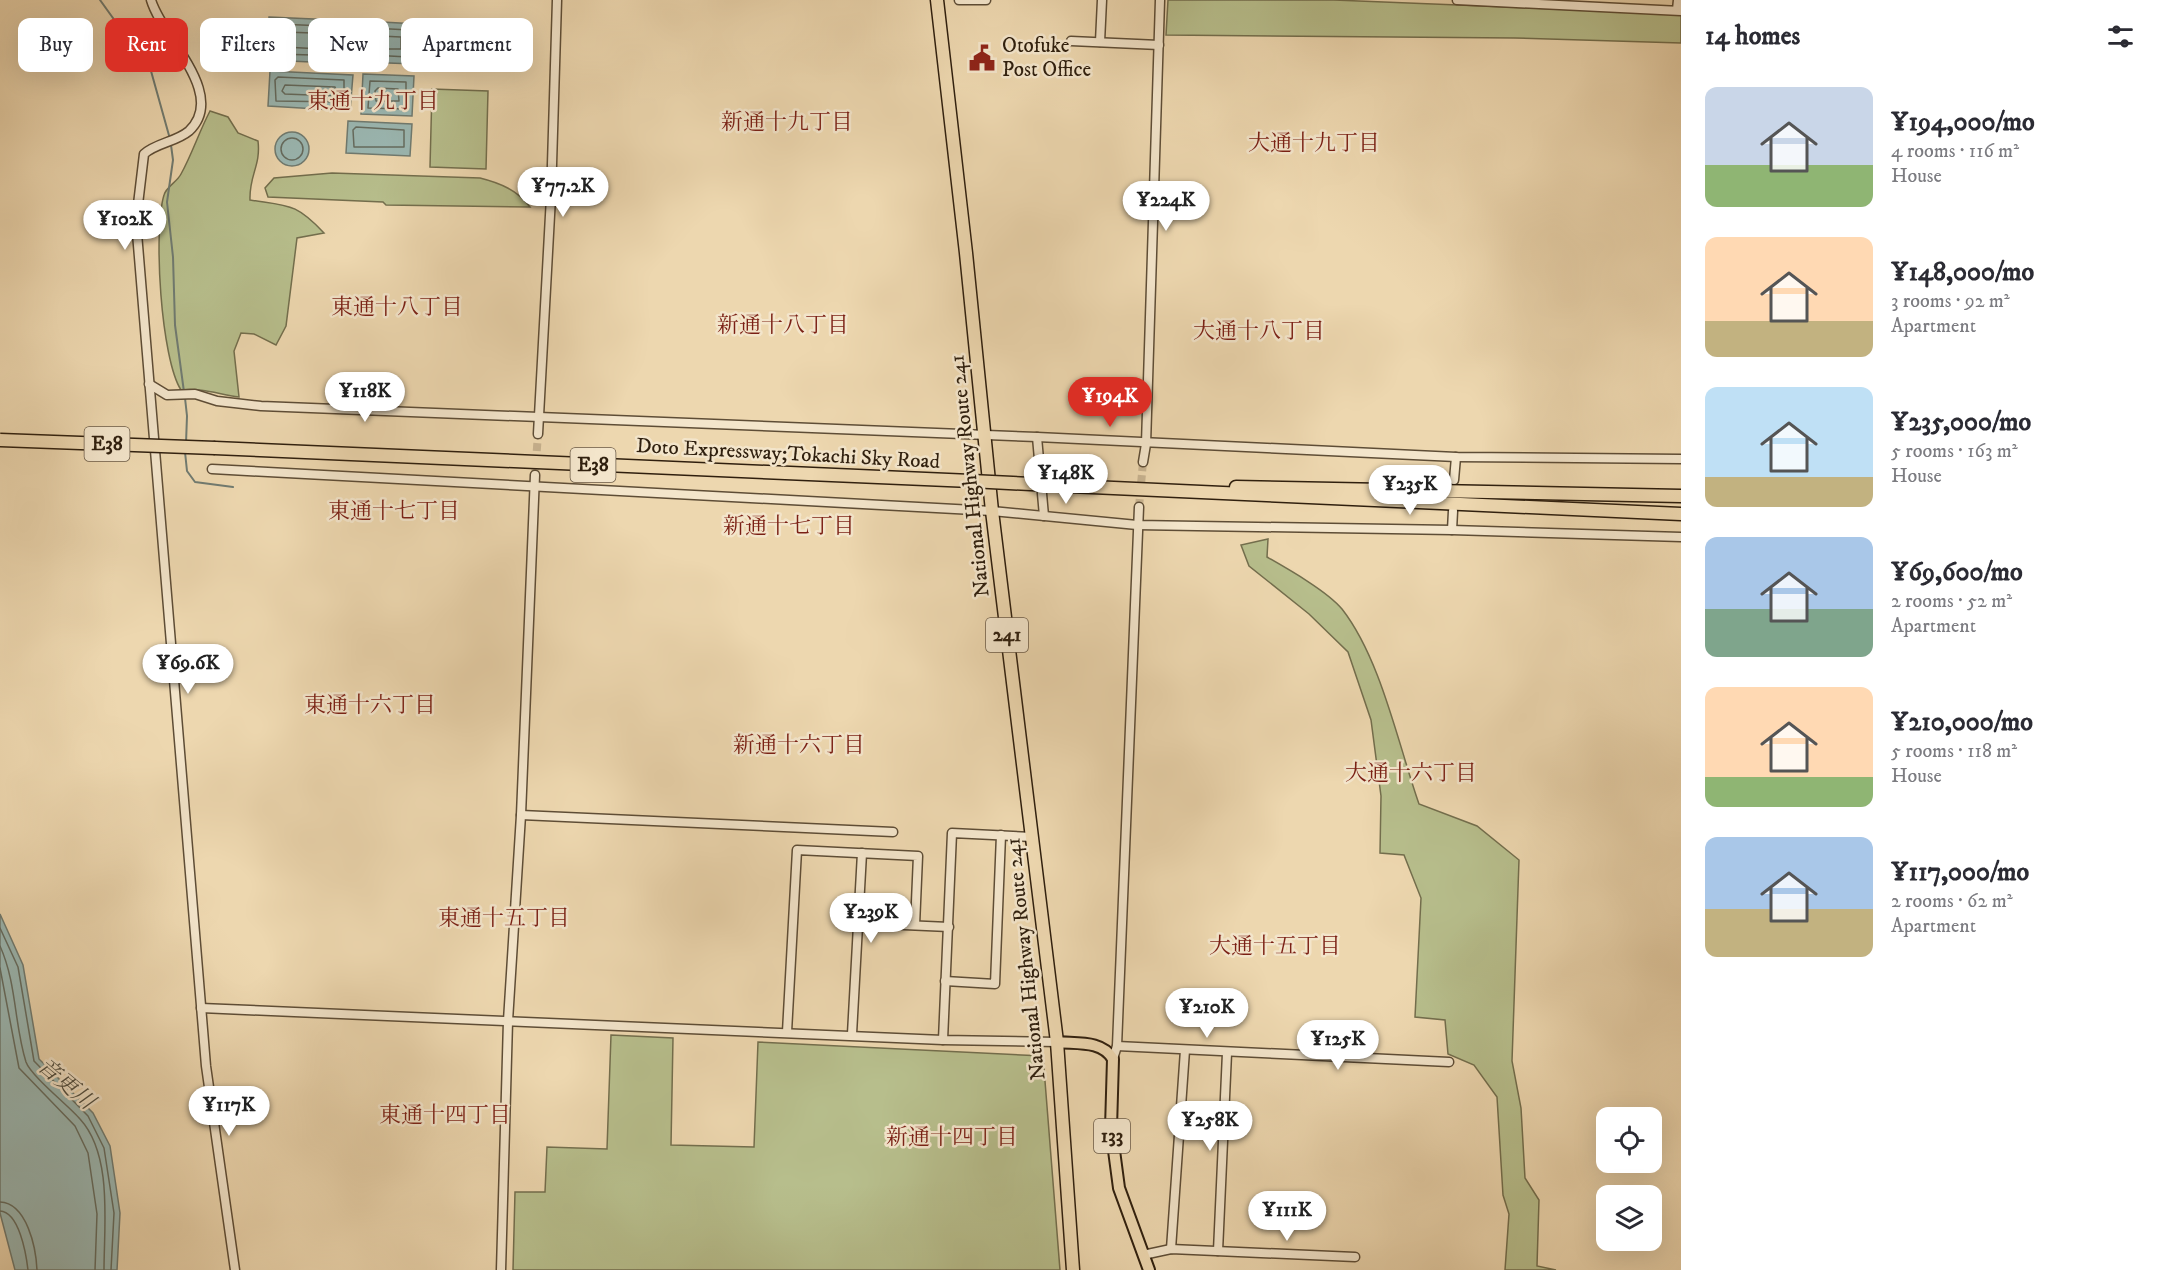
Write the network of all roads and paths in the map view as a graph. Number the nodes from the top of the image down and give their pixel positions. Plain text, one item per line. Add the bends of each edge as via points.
1 (151, 0) edge
2 (557, 0) edge
3 (937, 0) edge
4 (959, 0) edge
5 (986, 0) edge
6 (1102, 0) edge
7 (1160, 0) edge
8 (1457, 0) edge
9 (1678, 0) edge
10 (1486, 1) edge
11 (1536, 2) edge
12 (1578, 3) edge
13 (1631, 4) edge
14 (1679, 10) edge
15 (1071, 41) dead end
16 (1100, 42) junction
17 (1159, 45) junction
18 (149, 384) junction
19 (539, 417) junction
20 (538, 434) tunnel mouth
21 (985, 435) junction
22 (1037, 436) junction
23 (0, 440) edge
24 (1146, 444) junction
25 (1456, 457) junction
26 (1681, 459) edge
27 (1143, 462) tunnel mouth
28 (212, 469) dead end
29 (535, 475) tunnel mouth
30 (1454, 480) dead end
31 (534, 486) junction
32 (1070, 486) junction
33 (1681, 496) edge
34 (1139, 507) tunnel mouth
35 (1453, 511) dead end
36 (992, 512) junction
37 (1681, 514) edge
38 (1044, 516) junction
39 (1137, 525) junction
40 (1452, 530) junction
41 (1681, 537) edge
42 (521, 814) junction
43 (893, 832) dead end
44 (1001, 835) junction
45 (1032, 837) junction
46 (862, 853) junction
47 (859, 923) junction
48 (915, 926) junction
49 (949, 927) junction
50 (945, 981) junction
51 (201, 1008) junction
52 (508, 1021) junction
53 (787, 1032) junction
54 (852, 1034) junction
55 (943, 1040) junction
56 (1057, 1042) junction
57 (1117, 1047) junction
58 (1185, 1050) junction
59 (1227, 1053) junction
60 (1113, 1059) junction
61 (1449, 1062) dead end
62 (1171, 1249) junction
63 (1218, 1251) junction
64 (1143, 1255) junction
65 (1355, 1257) dead end
66 (235, 1270) edge
67 (501, 1270) edge
68 (1072, 1270) edge
69 (1149, 1270) edge

1 - 18 street via 188,65 202,101 200,119 187,132 147,150 141,160 136,221
2 - 19 street
3 - 21 highway, National Highway Route 241 / 241
4 - 5 street
6 - 16 street
7 - 17 street
8 - 10 street
9 - 14 street
10 - 11 street
11 - 12 street
12 - 13 street
13 - 14 street
15 - 16 street
16 - 17 street
17 - 24 street
18 - 19 street via 166,395 195,394 261,406
18 - 51 street
19 - 20 street
19 - 21 street
21 - 22 street
21 - 36 highway, National Highway Route 241 / 241
22 - 24 street
22 - 38 street
23 - 32 highway, Doto Expressway;Tokachi Sky Road / E38, bridge
24 - 25 street
24 - 27 street
25 - 26 street
25 - 30 street
28 - 31 street
29 - 31 street
31 - 36 street
31 - 42 street
32 - 33 highway, Doto Expressway;Tokachi Sky Road / E38
32 - 37 highway, Doto Expressway;Tokachi Sky Road / E38
34 - 39 street
35 - 40 street
36 - 38 street
36 - 45 highway, National Highway Route 241 / 241
38 - 39 street
39 - 40 street
39 - 57 street
40 - 41 street
42 - 43 street
42 - 52 street
44 - 45 street
44 - 49 street via 952,833
44 - 50 street via 995,984
45 - 56 highway, National Highway Route 241 / 241
46 - 47 street
46 - 48 street via 918,856
46 - 53 street via 797,850
47 - 48 street
47 - 54 street
48 - 49 street
49 - 50 street
50 - 55 street
51 - 52 street
51 - 66 street
52 - 53 street
52 - 67 street
53 - 54 street
54 - 55 street
55 - 56 street
56 - 60 main road via 1098,1046 1108,1050
56 - 68 highway, National Highway Route 241 / 241
57 - 58 street
57 - 60 street
58 - 59 street
58 - 62 street
59 - 61 street
59 - 63 street
60 - 64 main road, 133 via 1111,1128 1119,1188
62 - 63 street
62 - 64 street
63 - 65 street
64 - 69 main road, 133

